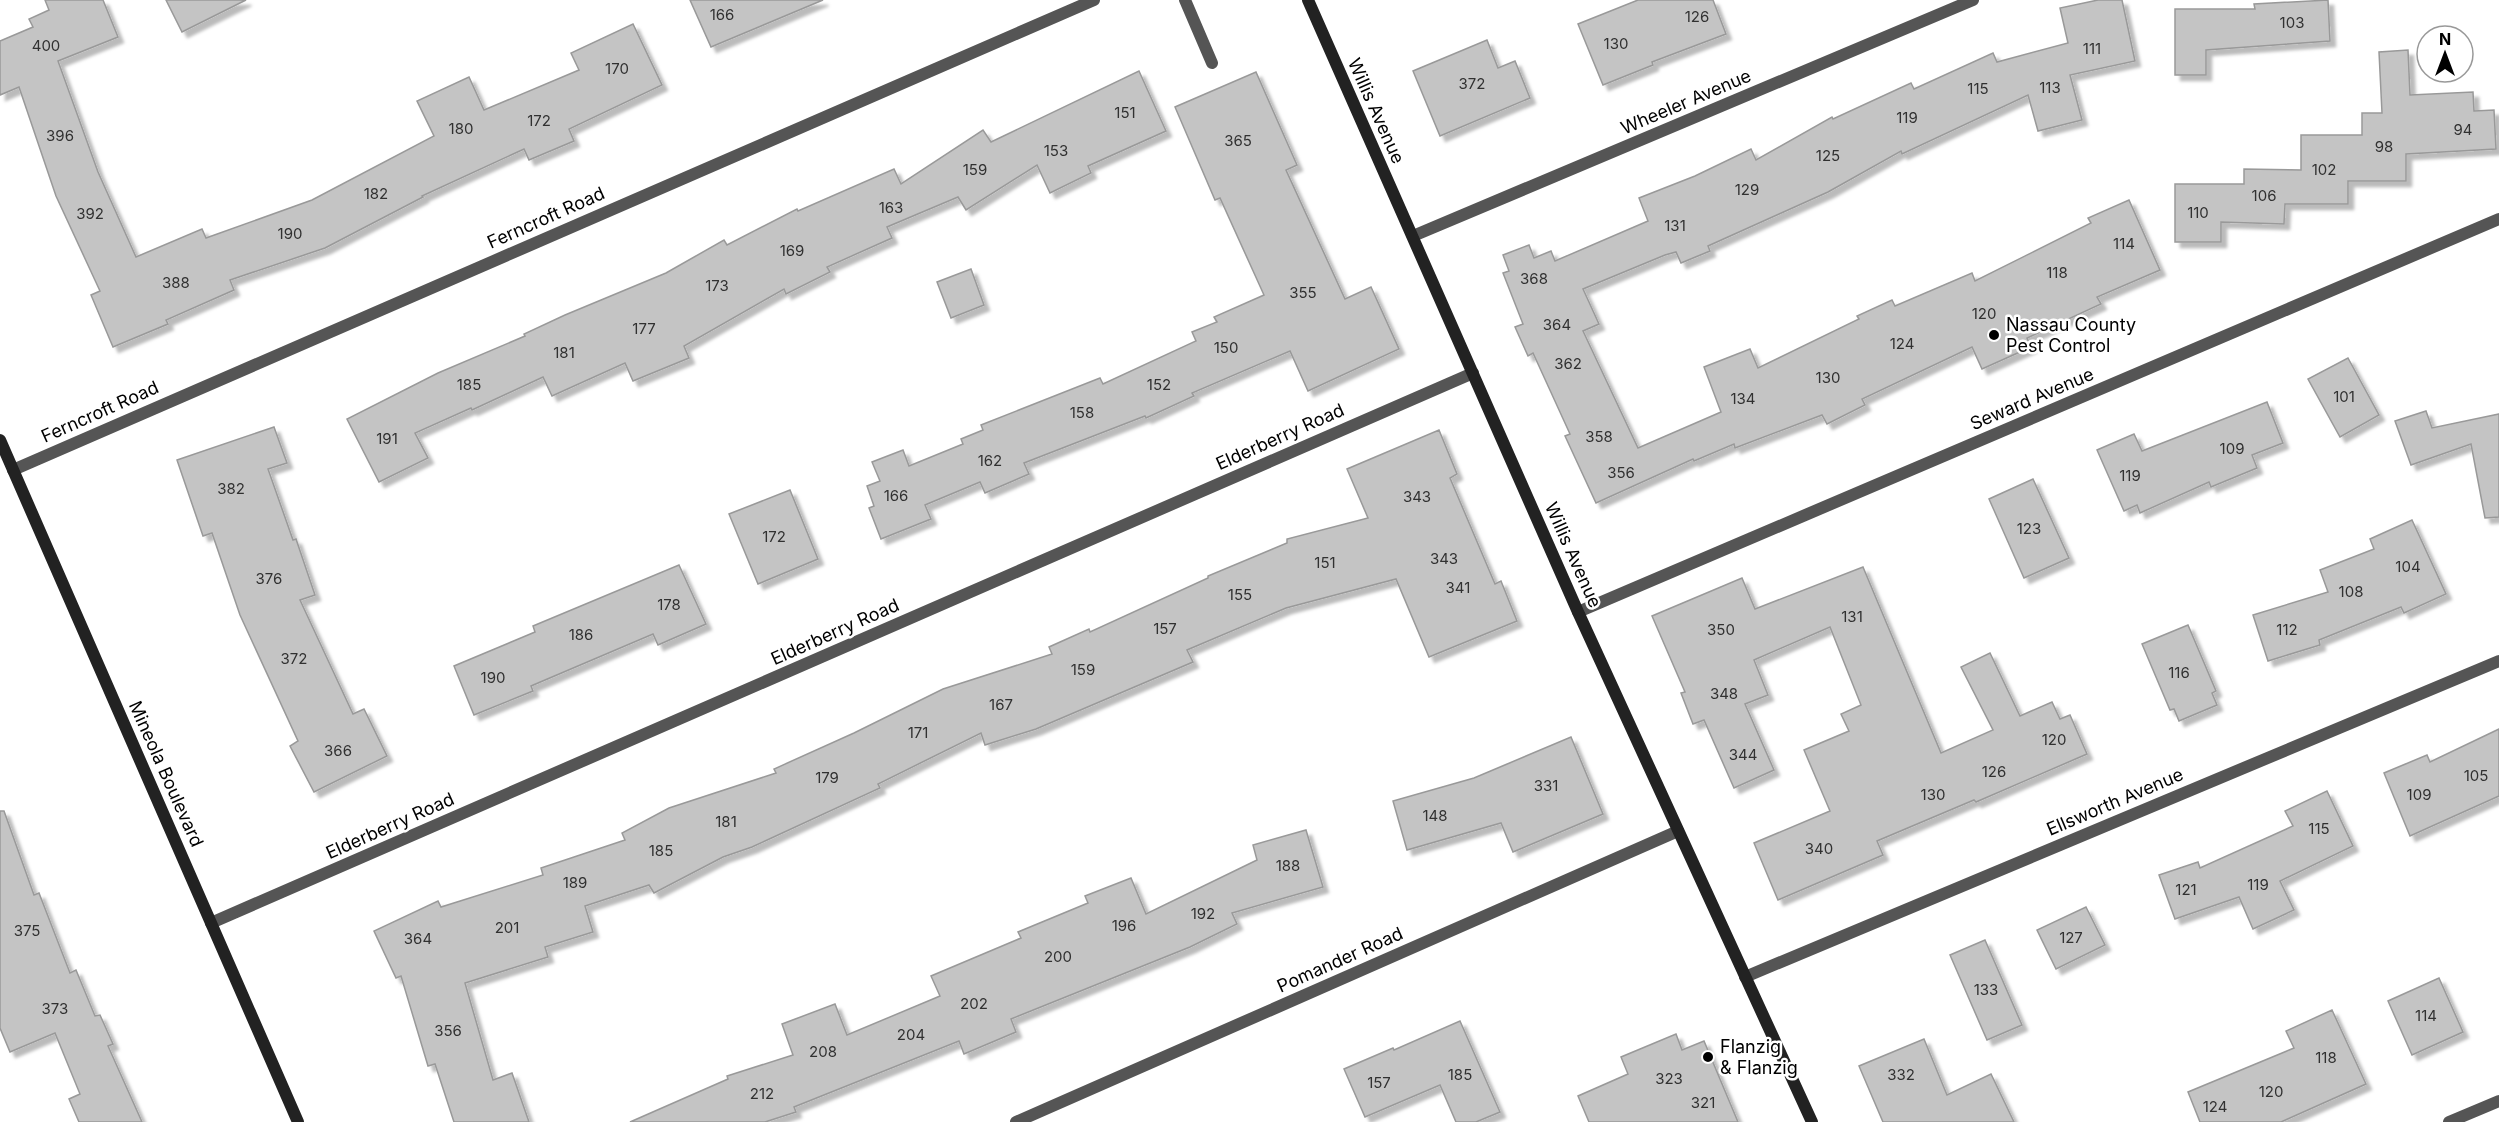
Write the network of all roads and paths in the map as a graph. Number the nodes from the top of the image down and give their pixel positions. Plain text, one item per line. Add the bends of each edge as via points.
1 (1094, 0) edge
2 (1185, 0) edge
3 (1308, 0) edge
4 (1973, 0) edge
5 (1212, 63) dead end
6 (2499, 219) edge
7 (1413, 237) junction
8 (1473, 373) junction
9 (0, 440) edge
10 (13, 470) junction
11 (1578, 612) junction
12 (2499, 661) edge
13 (1678, 831) junction
14 (211, 923) junction
15 (1745, 977) junction
16 (2499, 1101) edge
17 (298, 1122) edge
18 (1016, 1122) edge
19 (1812, 1122) edge
20 (2449, 1122) edge

1 - 10 street, Ferncroft Road
2 - 5 street
3 - 7 main road, Willis Avenue
4 - 7 street, Wheeler Avenue
6 - 11 street, Seward Avenue
7 - 8 main road, Willis Avenue
8 - 11 main road, Willis Avenue
8 - 14 street, Elderberry Road
9 - 10 main road, Mineola Boulevard
10 - 14 main road, Mineola Boulevard
11 - 13 main road, Willis Avenue
12 - 15 street, Ellsworth Avenue
13 - 15 main road, Willis Avenue
13 - 18 street, Pomander Road
14 - 17 main road, Mineola Boulevard
15 - 19 main road, Willis Avenue
16 - 20 street

